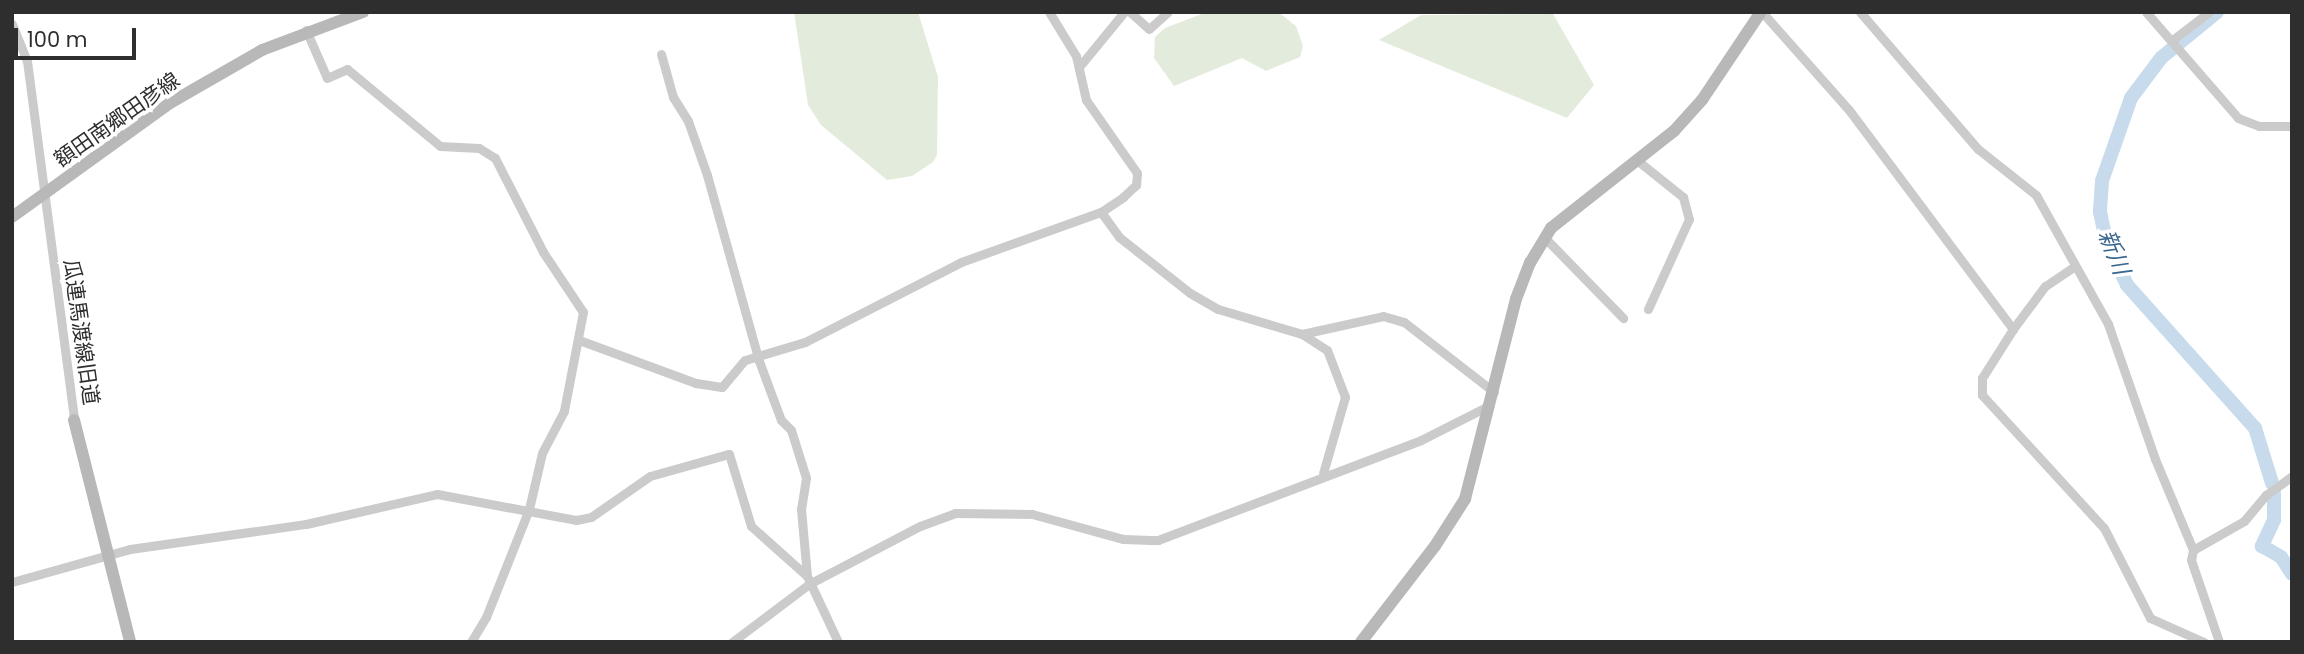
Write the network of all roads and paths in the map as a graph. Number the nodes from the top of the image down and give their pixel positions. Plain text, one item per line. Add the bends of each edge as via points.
1 (363, 12) edge
2 (1049, 12) edge
3 (1124, 12) edge
4 (1130, 12) edge
5 (1168, 12) edge
6 (1860, 12) edge
7 (2146, 12) edge
8 (2209, 12) edge
9 (1761, 13) edge
10 (12, 24) edge
11 (306, 30) junction
12 (2173, 44) junction
13 (661, 54) dead end
14 (1079, 67) junction
15 (2292, 126) edge
16 (1638, 161) junction
17 (44, 195) junction
18 (1101, 212) junction
19 (12, 217) edge
20 (1545, 238) junction
21 (2075, 266) junction
22 (1648, 309) dead end
23 (1622, 318) dead end
24 (2013, 329) junction
25 (1302, 334) junction
26 (579, 340) junction
27 (759, 355) junction
28 (1494, 392) junction
29 (1490, 405) junction
30 (74, 421) joint
31 (1323, 473) junction
32 (2292, 476) edge
33 (529, 509) junction
34 (2193, 550) junction
35 (108, 555) junction
36 (808, 580) junction
37 (12, 582) edge
38 (130, 642) edge
39 (471, 642) edge
40 (732, 642) edge
41 (838, 642) edge
42 (1361, 642) edge
43 (2204, 642) edge
44 (2218, 642) edge

1 - 11 street, 額田南郷田彦線
2 - 14 street
3 - 14 street
4 - 5 street via 1149,29
6 - 21 street via 1978,149 2036,195
7 - 12 street
8 - 12 street
9 - 16 street via 1702,100
9 - 24 street via 1849,110
10 - 17 street, 瓜連馬渡線旧道 via 27,61
11 - 17 street, 額田南郷田彦線 via 170,103
11 - 26 street via 327,78 347,69 431,141 440,146 479,148 503,166 543,251 583,312
12 - 15 street via 2238,118 2259,126
13 - 27 street via 673,97 688,121 707,175
14 - 18 street via 1086,100 1139,179
16 - 20 street via 1586,197
16 - 22 street via 1683,197 1689,219
17 - 19 street, 額田南郷田彦線
17 - 30 street, 瓜連馬渡線旧道
18 - 25 street via 1119,237 1190,293 1218,309
18 - 27 street via 961,262 805,342
20 - 23 street
20 - 28 street via 1516,299
21 - 24 street via 2045,286
21 - 34 street via 2108,324
24 - 43 street via 1982,378 1984,399 2104,528 2150,618
25 - 28 street via 1383,316 1393,319
25 - 31 street via 1327,350 1344,386
26 - 27 street via 712,387 722,387 745,360
26 - 33 street via 564,411 542,453
27 - 36 street via 806,478 801,509
28 - 29 street
29 - 31 street via 1421,440
29 - 42 street via 1465,499
30 - 35 street, 瓜連馬渡線旧道
31 - 36 street via 1158,540 1123,539 1032,514 955,513
32 - 34 street via 2266,495 2244,520
33 - 35 street via 467,496 425,495 306,524
33 - 36 street via 576,520 591,517 650,476 729,454 751,526
33 - 39 street via 486,617
34 - 44 street via 2191,560
35 - 37 street
35 - 38 street, 瓜連馬渡線旧道
36 - 40 street
36 - 41 street

